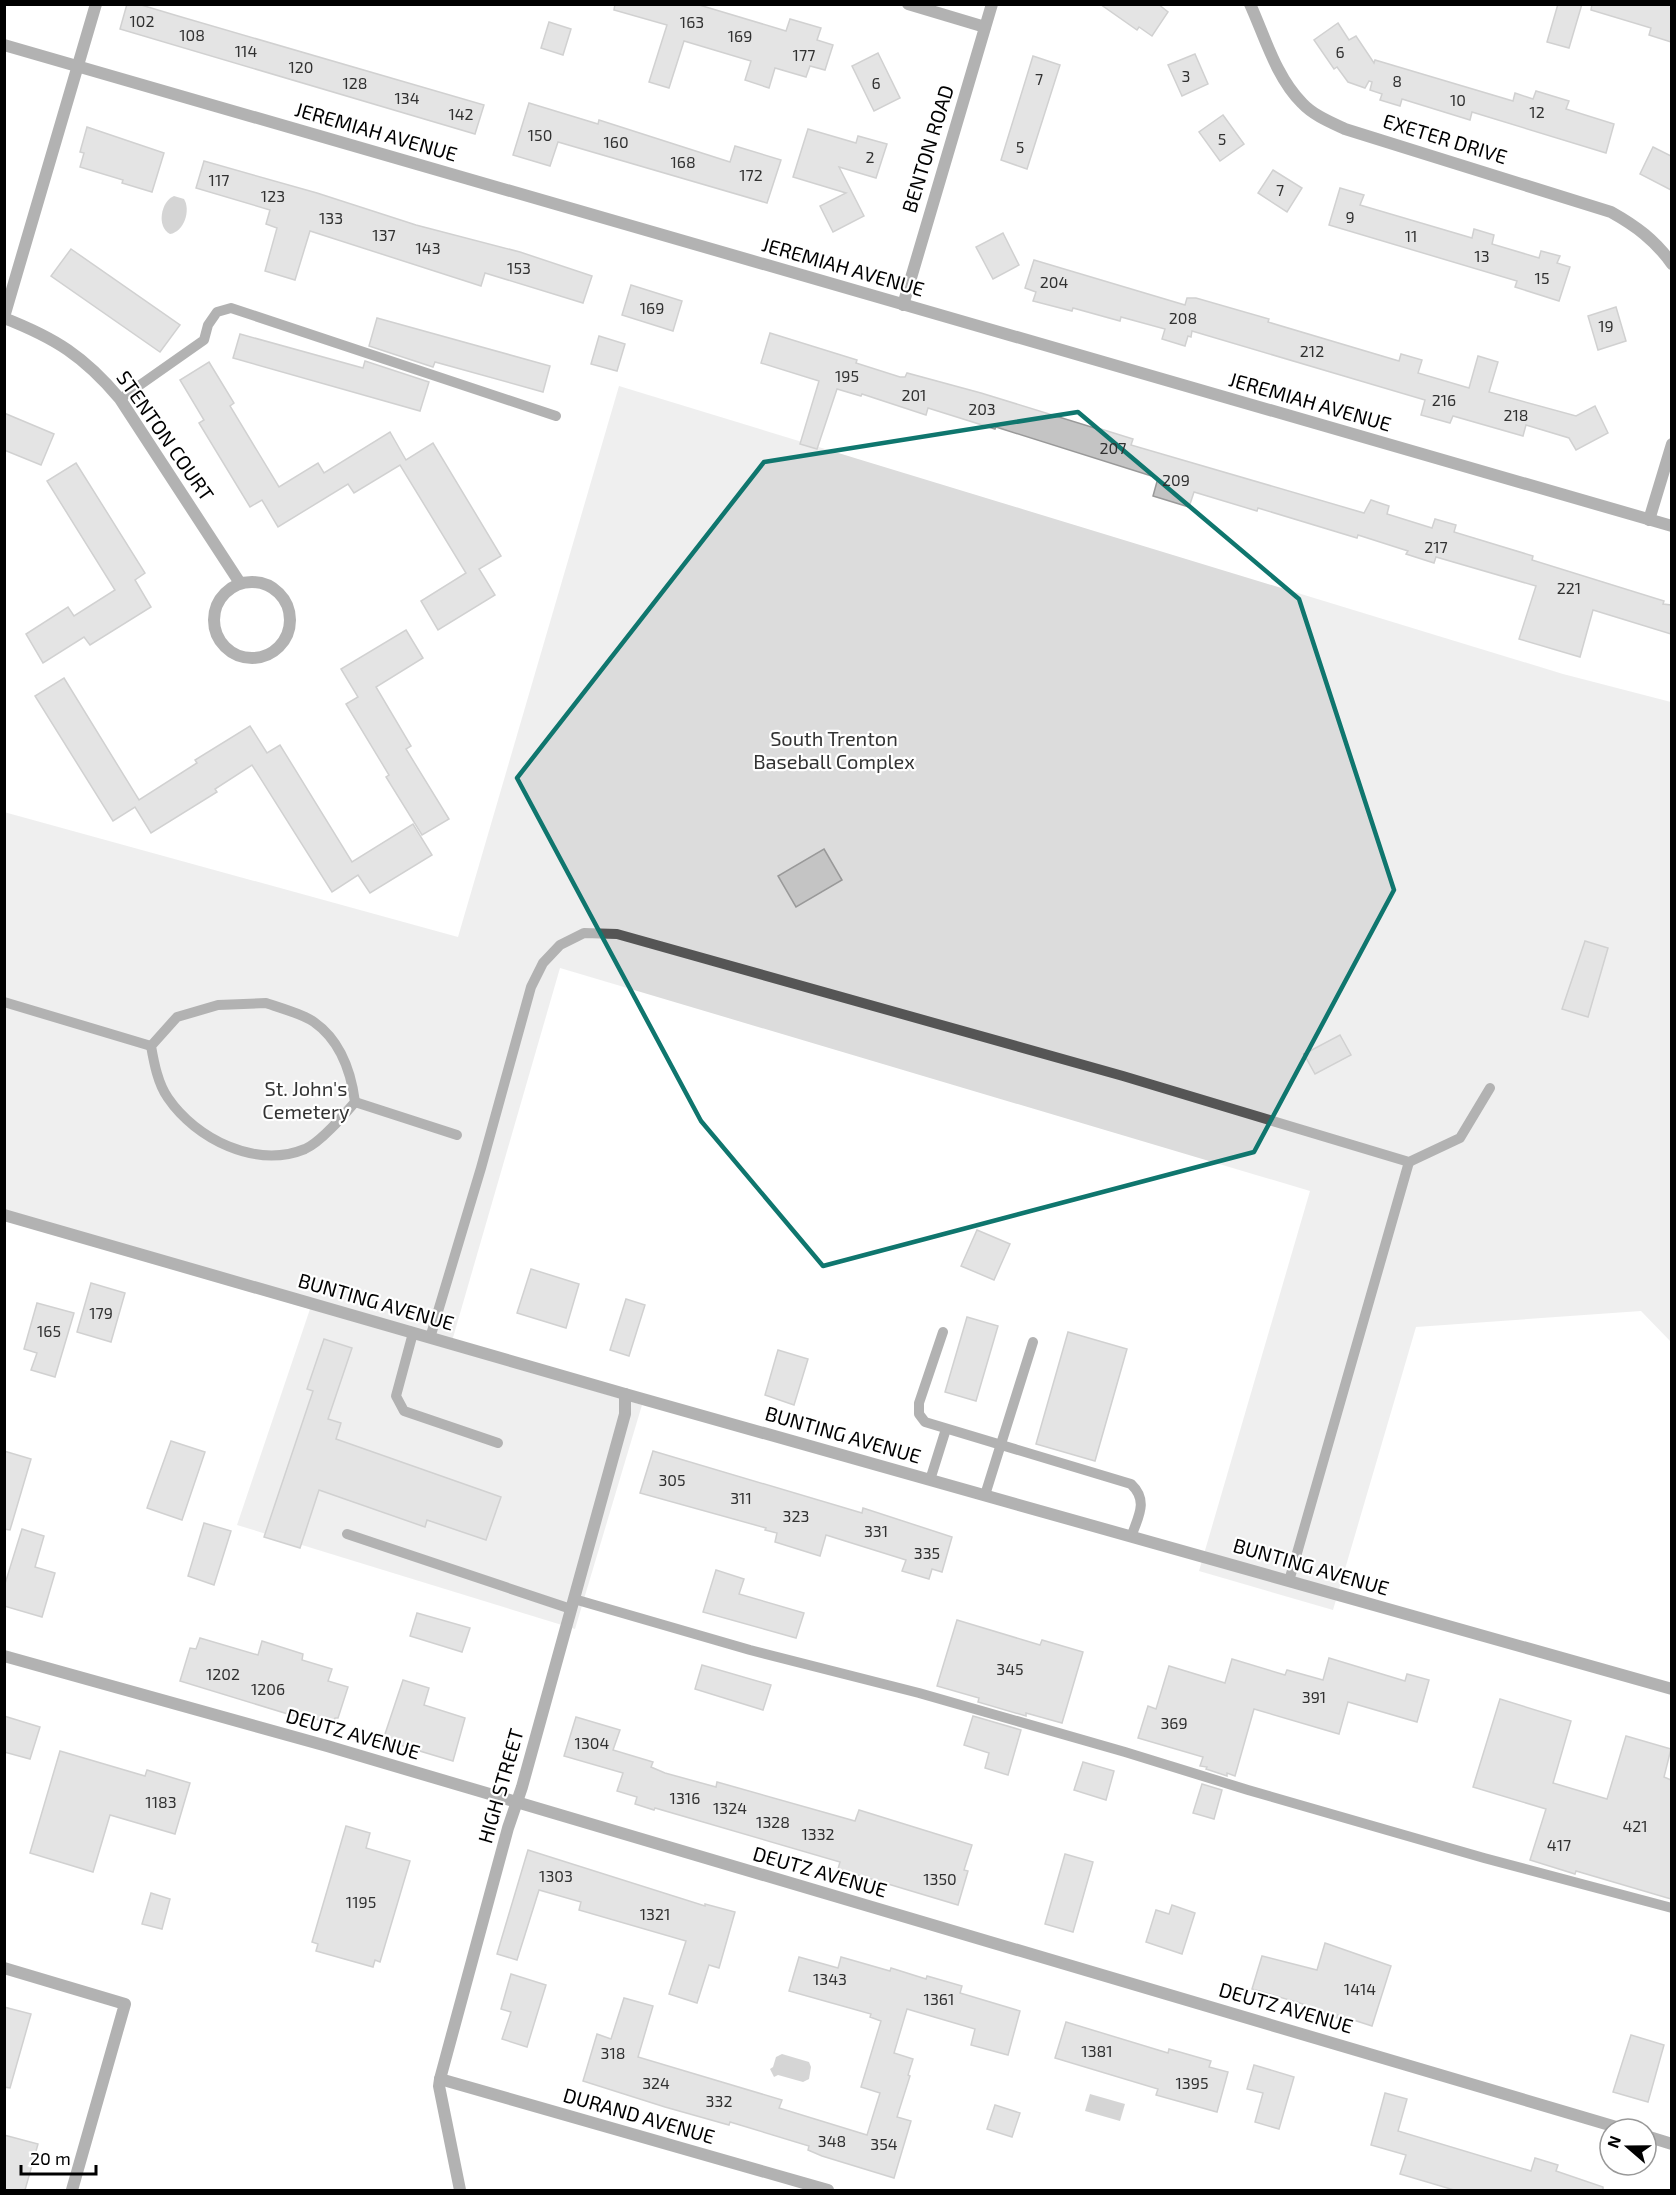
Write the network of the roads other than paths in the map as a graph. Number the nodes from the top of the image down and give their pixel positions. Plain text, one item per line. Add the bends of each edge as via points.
1 (96, 4) edge
2 (908, 4) edge
3 (992, 4) edge
4 (1250, 4) edge
5 (985, 27) junction
6 (4, 45) edge
7 (78, 66) junction
8 (1671, 264) edge
9 (903, 304) junction
10 (4, 317) edge
11 (120, 399) junction
12 (556, 416) dead end
13 (1671, 444) edge
14 (1649, 520) junction
15 (1671, 526) edge
16 (240, 583) junction
17 (4, 1002) edge
18 (151, 1046) junction
19 (1490, 1088) dead end
20 (355, 1102) junction
21 (457, 1136) dead end
22 (1409, 1162) junction
23 (4, 1215) edge
24 (943, 1332) dead end
25 (413, 1333) junction
26 (430, 1338) junction
27 (1033, 1342) dead end
28 (625, 1394) junction
29 (946, 1429) junction
30 (498, 1443) dead end
31 (1001, 1445) junction
32 (930, 1480) junction
33 (985, 1495) junction
34 (346, 1534) dead end
35 (1131, 1537) junction
36 (1289, 1581) junction
37 (572, 1604) junction
38 (4, 1656) edge
39 (1671, 1689) edge
40 (517, 1804) junction
41 (1671, 1908) edge
42 (4, 1968) edge
43 (440, 2079) junction
44 (1598, 2122) edge
45 (72, 2190) edge
46 (460, 2190) edge
47 (828, 2190) edge

1 - 7 street
2 - 5 street
3 - 5 street, BENTON ROAD
4 - 8 street, EXETER DRIVE via 1286,83 1302,103 1323,119 1611,212 1637,227 1660,247
5 - 9 street, BENTON ROAD
6 - 7 street, JEREMIAH AVENUE
7 - 9 street, JEREMIAH AVENUE
7 - 10 street
9 - 14 street, JEREMIAH AVENUE
10 - 11 street, STENTON COURT via 40,332 74,353
11 - 12 lane via 204,340 217,312 231,308
11 - 16 street, STENTON COURT
13 - 14 street
14 - 15 street, JEREMIAH AVENUE
16 - 16 street via 219,599 213,626 230,652 260,658 276,650 285,639 290,612 285,600 264,583
17 - 18 lane
18 - 20 lane via 177,1017 218,1005 266,1003 314,1021 340,1048
18 - 20 lane via 154,1066 168,1098 197,1129 234,1149 274,1156 306,1149
19 - 22 lane via 1460,1138
20 - 21 lane
22 - 26 lane via 772,977 617,934 584,933 560,945 543,963 531,987
22 - 36 lane
23 - 25 street, BUNTING AVENUE
24 - 29 lane via 919,1403 919,1414 925,1422
25 - 26 street, BUNTING AVENUE
25 - 30 lane via 396,1396 404,1411
26 - 28 street, BUNTING AVENUE
27 - 31 lane
28 - 32 street, BUNTING AVENUE
28 - 37 street, HIGH STREET via 625,1414
29 - 31 lane
29 - 32 lane
31 - 33 lane
31 - 35 lane via 1131,1484 1142,1498
32 - 33 street, BUNTING AVENUE
33 - 35 street, BUNTING AVENUE
34 - 37 lane
35 - 36 street, BUNTING AVENUE
36 - 39 street, BUNTING AVENUE
37 - 40 street, HIGH STREET
37 - 41 lane via 931,1696 1484,1858
38 - 40 street, DEUTZ AVENUE via 327,1746
40 - 43 street, HIGH STREET
40 - 44 street, DEUTZ AVENUE
42 - 45 street via 125,2004
43 - 46 street, HIGH STREET
43 - 47 street, DURAND AVENUE

